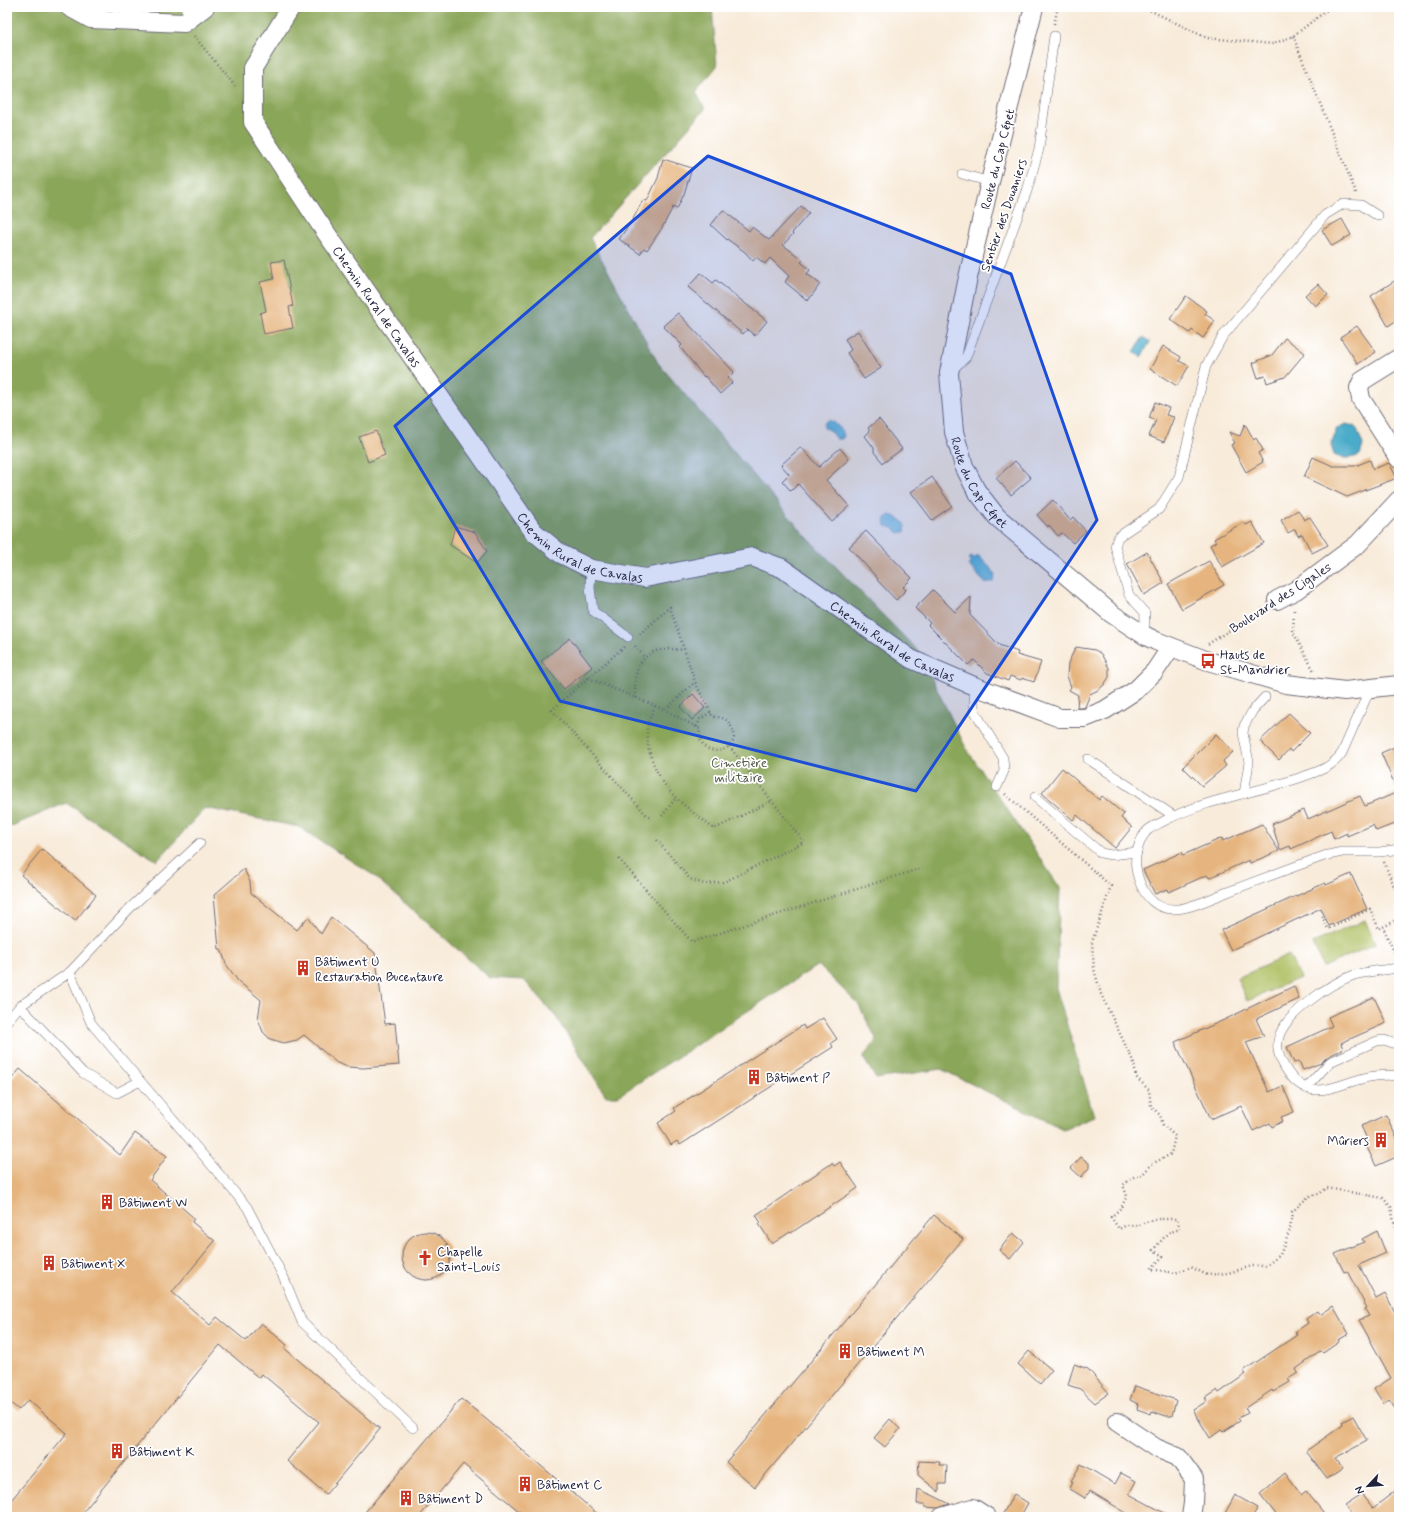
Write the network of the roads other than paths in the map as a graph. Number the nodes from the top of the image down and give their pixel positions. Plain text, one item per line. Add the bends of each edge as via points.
1 (70, 7) edge
2 (205, 7) edge
3 (291, 7) edge
4 (1034, 7) edge
5 (186, 16) edge
6 (1054, 36) road end
7 (962, 174) dead end
8 (990, 182) junction
9 (1378, 216) dead end
10 (1399, 358) edge
11 (949, 374) junction
12 (1399, 458) edge
13 (1399, 500) edge
14 (591, 569) junction
15 (1277, 600) road end
16 (1144, 635) junction
17 (630, 640) road end
18 (1171, 647) junction
19 (1399, 685) edge
20 (974, 686) junction
21 (1370, 689) junction
22 (1265, 697) dead end
23 (1088, 759) dead end
24 (997, 787) road end
25 (1244, 794) junction
26 (1035, 797) dead end
27 (1174, 816) junction
28 (200, 844) dead end
29 (1399, 849) edge
30 (1137, 852) junction
31 (1399, 968) edge
32 (70, 972) junction
33 (20, 1006) junction
34 (7, 1021) edge
35 (1399, 1045) edge
36 (1399, 1076) edge
37 (140, 1081) junction
38 (1306, 1088) junction
39 (1118, 1422) dead end
40 (413, 1428) dead end
41 (944, 1516) edge
42 (987, 1517) edge
43 (1191, 1517) edge

1 - 5 street via 91,19
2 - 5 street
3 - 14 street, Chemin Rural de Cavalas via 253,68 254,122 315,217 533,531 561,554
4 - 8 street, Route du Cap Cépet
6 - 11 lane, Sentier des Douaniers via 1038,149 1027,191 966,357
7 - 8 lane
8 - 11 street, Route du Cap Cépet
9 - 16 lane via 1361,205 1343,204 1325,215 1223,336 1206,366 1179,478 1159,509 1118,537 1114,546 1129,595 1145,613
10 - 12 street via 1362,381 1359,388 1361,398
11 - 16 street, Route du Cap Cépet via 954,432 964,466 976,490 997,517 1112,614
13 - 15 street, Boulevard des Cigales via 1358,544 1296,590
14 - 17 lane via 593,611
14 - 20 street, Chemin Rural de Cavalas via 645,578 752,557 782,568 911,659
16 - 18 street, Route du Cap Cépet
18 - 20 street, Chemin Rural de Cavalas via 1155,671 1136,690 1105,710 1085,718 1060,718
18 - 21 street, Route du Cap Cépet via 1286,684 1345,691
19 - 21 street, Route du Cap Cépet
20 - 24 lane via 974,710 1003,758 1004,771
21 - 25 lane via 1342,753 1336,761 1328,767 1278,785
22 - 25 lane via 1253,710 1244,726 1243,734 1249,762
23 - 27 lane
25 - 27 lane
26 - 30 lane via 1101,854
27 - 30 lane via 1148,830 1139,843
28 - 32 lane via 131,907
29 - 30 lane via 1342,852 1324,856 1202,902 1174,909 1154,904 1146,896 1136,873
31 - 38 lane via 1353,975 1301,1007 1285,1024 1278,1042 1281,1060 1290,1077
32 - 33 lane
32 - 37 lane via 90,1023
33 - 34 lane
33 - 37 lane via 83,1073 118,1093
35 - 38 lane via 1384,1040 1377,1041 1330,1062
36 - 38 lane via 1368,1077 1323,1090
37 - 40 lane via 247,1207 284,1278 302,1322
39 - 43 street via 1156,1448 1178,1457 1194,1479
41 - 42 street via 973,1508

